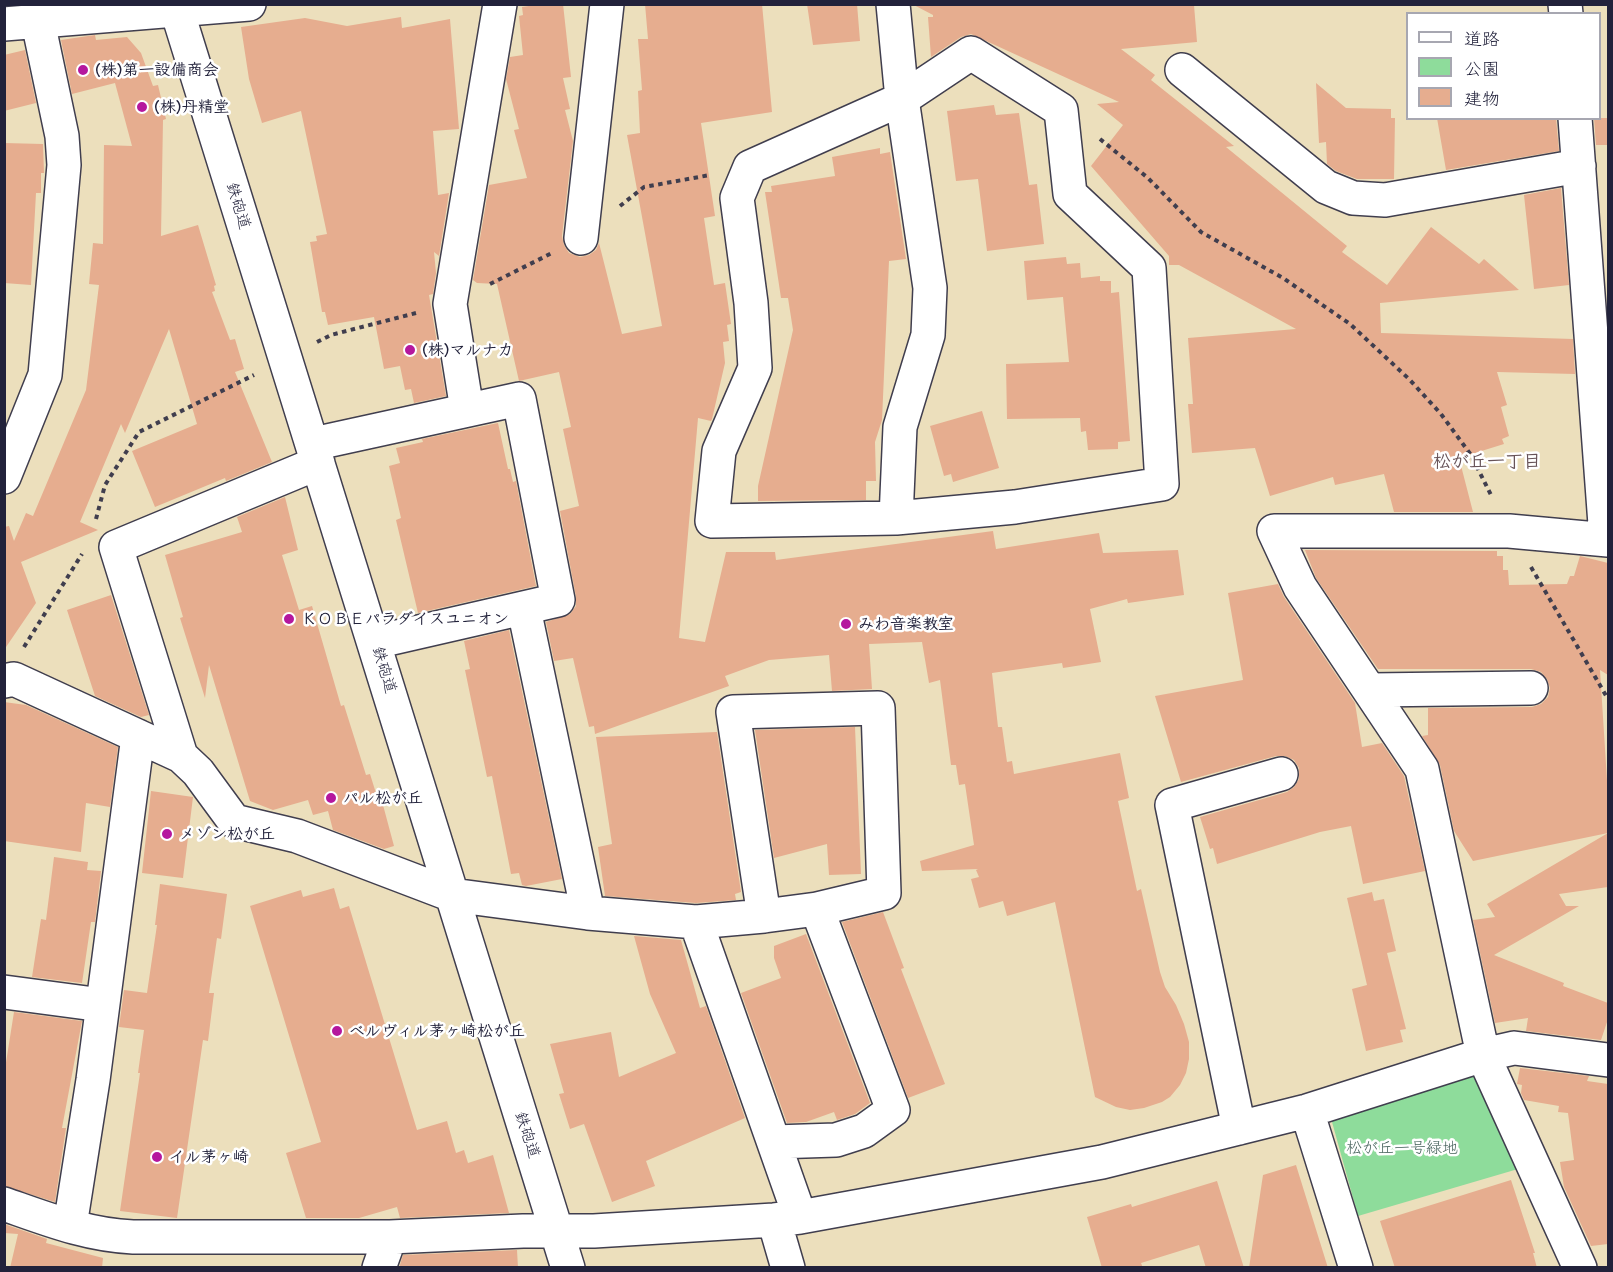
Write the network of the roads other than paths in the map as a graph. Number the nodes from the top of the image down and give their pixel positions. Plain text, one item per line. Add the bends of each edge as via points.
1 (249, 4) edge
2 (500, 4) edge
3 (607, 4) edge
4 (893, 4) edge
5 (176, 8) edge
6 (38, 22) junction
7 (4, 24) edge
8 (1182, 70) dead end
9 (902, 99) junction
10 (1575, 120) edge
11 (1579, 166) junction
12 (581, 238) road end
13 (467, 410) junction
14 (315, 454) junction
15 (4, 477) edge
16 (897, 518) junction
17 (1607, 539) edge
18 (524, 609) junction
19 (375, 642) junction
20 (9, 680) edge
21 (1531, 688) dead end
22 (1371, 690) junction
23 (138, 736) junction
24 (181, 756) junction
25 (1281, 774) dead end
26 (452, 894) junction
27 (817, 909) junction
28 (588, 913) junction
29 (764, 916) junction
30 (696, 922) junction
31 (4, 992) edge
32 (102, 1005) junction
33 (1483, 1055) junction
34 (1608, 1060) edge
35 (1307, 1111) junction
36 (1239, 1128) junction
37 (774, 1142) junction
38 (4, 1204) edge
39 (787, 1219) junction
40 (70, 1226) junction
41 (558, 1231) junction
42 (390, 1237) junction
43 (379, 1268) edge
44 (568, 1268) edge
45 (788, 1268) edge
46 (1356, 1268) edge
47 (1580, 1268) edge

1 - 5 street
2 - 13 street via 450,304
3 - 12 street
4 - 9 street
5 - 6 street
5 - 14 street, 鉄砲道
6 - 7 street
6 - 15 street via 62,136 64,165 45,375
8 - 11 street via 1326,187 1353,198 1385,200
9 - 16 street via 930,288 928,335 900,427
9 - 16 street via 750,167 737,198 755,368 719,451 712,521
9 - 16 street via 971,53 1061,110 1070,194 1149,268 1162,484 1015,507
10 - 11 street
11 - 17 street
13 - 14 street
13 - 18 street via 519,399 558,600
14 - 19 street, 鉄砲道
14 - 24 street via 116,547
17 - 22 street via 1509,531 1274,531 1300,586
18 - 19 street
18 - 28 street
19 - 26 street, 鉄砲道
20 - 23 street
21 - 22 street
22 - 33 street via 1422,769
23 - 24 street
23 - 32 street
24 - 26 street via 198,772 234,821 297,836
25 - 36 street via 1172,805
26 - 28 street
26 - 41 street, 鉄砲道
27 - 29 street
27 - 29 street via 884,893 878,708 733,712
27 - 37 street via 893,1110 864,1131 836,1140
28 - 30 street
29 - 30 street
30 - 37 street
31 - 32 street
32 - 40 street
33 - 34 street via 1514,1048
33 - 35 street
33 - 47 street
35 - 36 street
35 - 46 street
36 - 39 street via 1102,1162
37 - 39 street
38 - 40 street
39 - 41 street
39 - 45 street
40 - 42 street via 105,1236 133,1237
41 - 42 street
41 - 44 street, 鉄砲道
42 - 43 street

